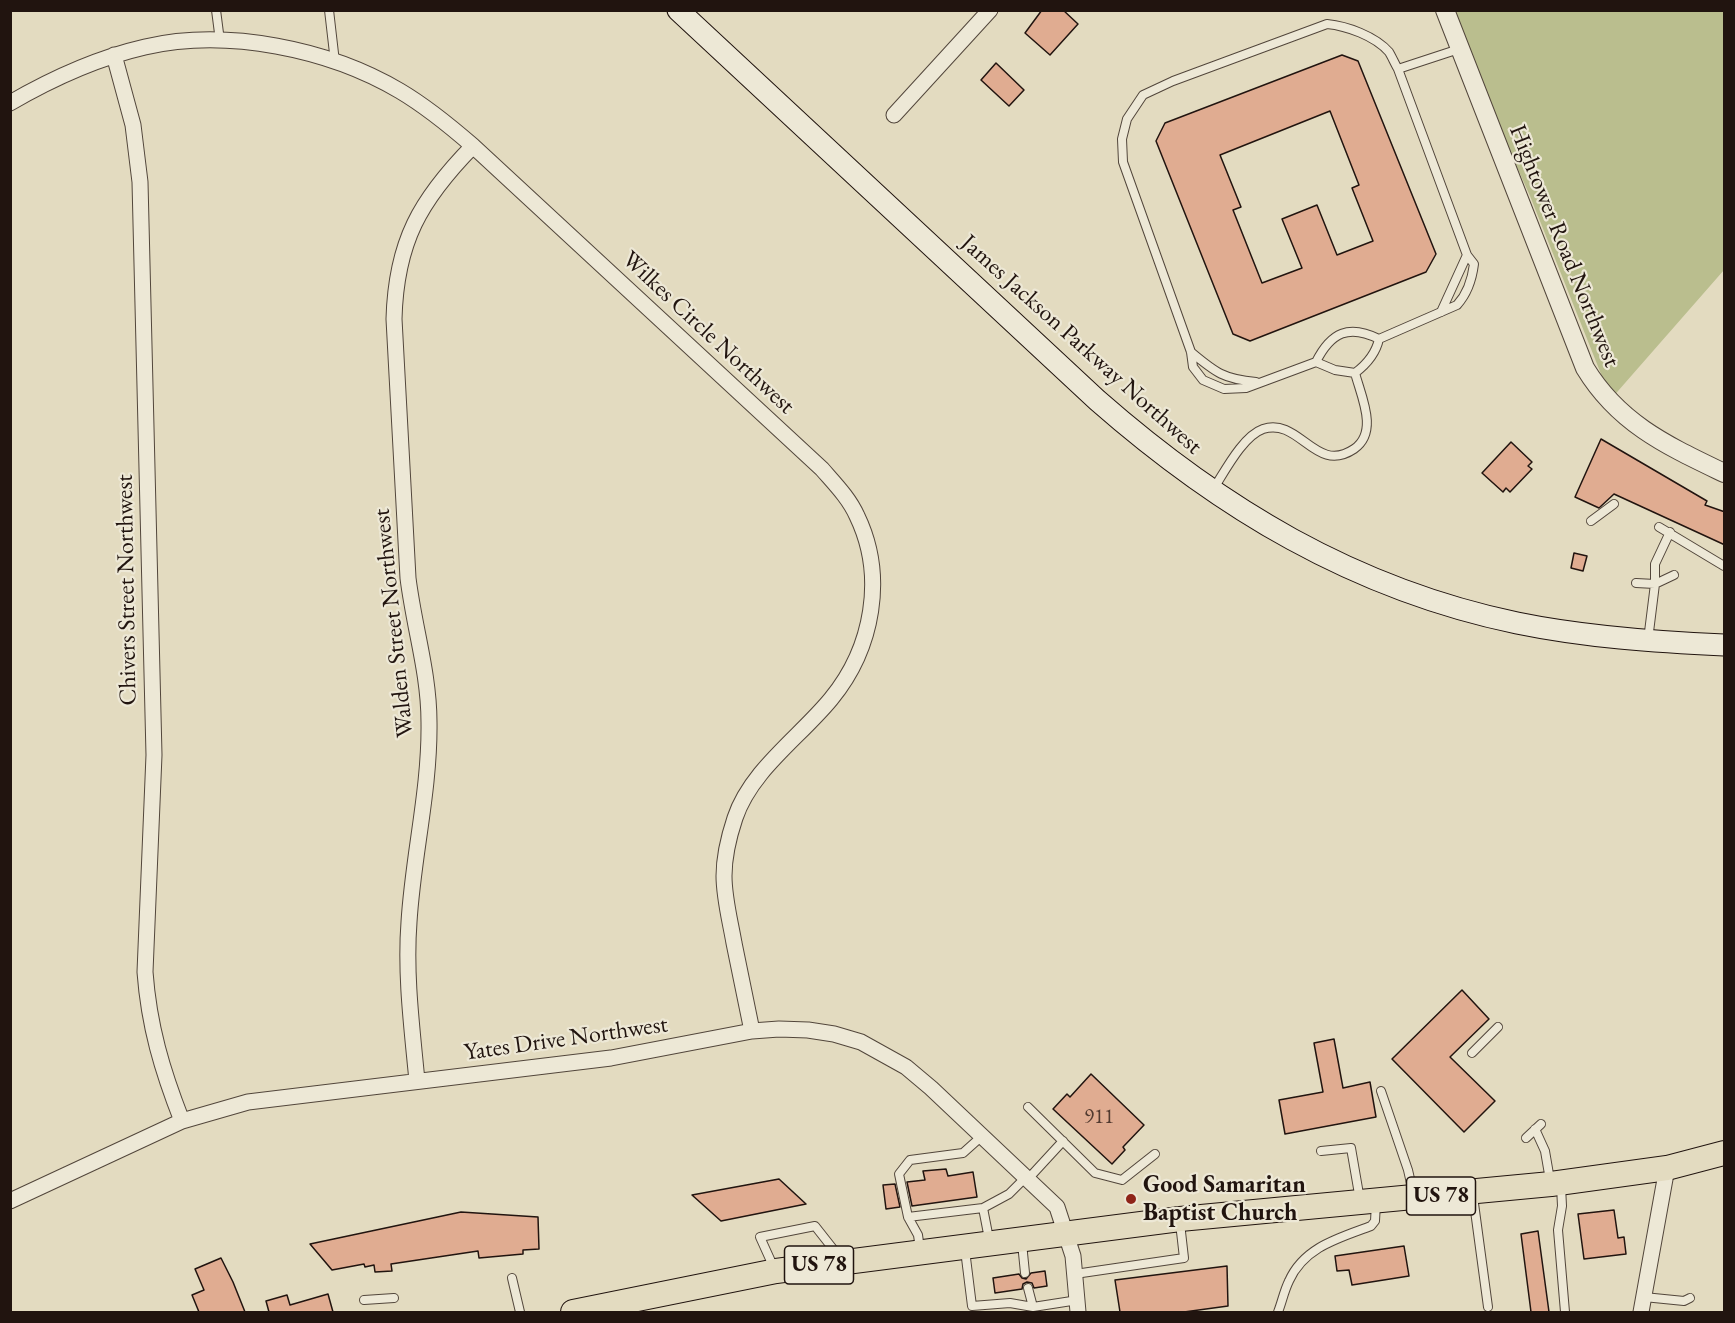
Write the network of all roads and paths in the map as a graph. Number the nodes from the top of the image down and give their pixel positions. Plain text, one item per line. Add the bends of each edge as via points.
1 (216, 10) edge
2 (329, 10) edge
3 (678, 10) edge
4 (990, 10) edge
5 (1445, 10) edge
6 (220, 41) junction
7 (1460, 49) junction
8 (114, 55) junction
9 (335, 62) junction
10 (1398, 69) junction
11 (10, 103) edge
12 (894, 116) dead end
13 (473, 146) junction
14 (1467, 255) junction
15 (1441, 312) junction
16 (1380, 339) junction
17 (1191, 352) junction
18 (1316, 362) junction
19 (1355, 373) junction
20 (1258, 382) junction
21 (1725, 473) edge
22 (1213, 490) junction
23 (1614, 504) dead end
24 (1591, 521) dead end
25 (1659, 526) dead end
26 (1670, 532) junction
27 (1725, 566) edge
28 (1674, 575) dead end
29 (1636, 583) dead end
30 (1655, 584) junction
31 (1648, 640) junction
32 (1725, 645) edge
33 (1498, 1027) dead end
34 (752, 1032) junction
35 (1472, 1053) dead end
36 (417, 1081) junction
37 (1381, 1091) dead end
38 (1028, 1107) dead end
39 (182, 1121) junction
40 (982, 1136) junction
41 (1526, 1138) dead end
42 (1063, 1142) junction
43 (1321, 1151) dead end
44 (1725, 1153) edge
45 (1155, 1154) dead end
46 (1667, 1168) junction
47 (1027, 1178) junction
48 (1556, 1184) junction
49 (1473, 1193) junction
50 (1414, 1198) junction
51 (10, 1201) edge
52 (1368, 1201) junction
53 (982, 1208) junction
54 (908, 1217) junction
55 (1180, 1219) junction
56 (1067, 1234) junction
57 (1022, 1239) junction
58 (990, 1242) junction
59 (964, 1246) junction
60 (921, 1252) junction
61 (843, 1262) junction
62 (776, 1271) junction
63 (1025, 1273) dead end
64 (1076, 1274) junction
65 (512, 1278) dead end
66 (1028, 1288) dead end
67 (1644, 1297) junction
68 (394, 1298) dead end
69 (1690, 1298) dead end
70 (364, 1300) dead end
71 (1078, 1306) edge
72 (1033, 1307) junction
73 (1488, 1307) dead end
74 (520, 1312) edge
75 (573, 1312) edge
76 (1278, 1312) edge
77 (1565, 1312) edge
78 (1641, 1312) edge

1 - 6 lane
2 - 9 lane
3 - 22 main road, James Jackson Parkway Northwest via 1097,400 1151,446
4 - 12 street
5 - 7 street, Hightower Road Northwest
6 - 8 street, Wilkes Circle Northwest via 167,44
6 - 9 street, Wilkes Circle Northwest via 278,46
7 - 10 lane
7 - 21 street, Hightower Road Northwest via 1574,343 1598,390 1635,424
8 - 11 street, Wilkes Circle Northwest via 78,68
8 - 39 street, Chivers Street Northwest via 133,125 140,182 154,755 147,1007 162,1067
9 - 13 street, Wilkes Circle Northwest via 399,91
10 - 14 lane
10 - 17 lane via 1388,51 1363,33 1327,24 1143,95 1127,119 1122,139 1123,162
13 - 34 street, Wilkes Circle Northwest via 822,469 842,491 867,543 873,598 859,655 831,700 750,788 727,845 726,900
13 - 36 street, Walden Street Northwest via 421,210 399,263 395,291 408,578 423,656 429,720 427,782 413,880 407,962
14 - 15 lane
14 - 15 lane via 1474,264 1465,296 1457,305
15 - 16 lane
16 - 18 lane via 1360,331 1343,333 1326,345
16 - 19 lane via 1364,366
17 - 20 lane via 1233,380
17 - 20 lane via 1193,367 1203,380 1224,389 1246,388
18 - 19 lane
18 - 20 lane
19 - 22 lane via 1368,420 1363,441 1354,449 1339,456 1324,455 1284,427 1263,429 1246,441
22 - 31 main road, James Jackson Parkway Northwest via 1292,540 1399,589 1516,622
23 - 24 lane
25 - 26 lane
26 - 27 lane
26 - 30 lane via 1654,564
28 - 30 lane
29 - 30 lane
30 - 31 lane
31 - 32 main road, James Jackson Parkway Northwest
33 - 35 lane
34 - 36 street, Yates Drive Northwest via 611,1058
34 - 40 street, Yates Drive Northwest via 808,1030 861,1042 906,1068
36 - 39 street, Yates Drive Northwest via 248,1102
37 - 50 lane
38 - 42 lane
39 - 51 street, Yates Drive Northwest
40 - 47 street, Yates Drive Northwest
40 - 54 lane via 963,1153 910,1160 899,1174
41 - 48 lane via 1538,1126
42 - 45 lane via 1095,1173 1122,1180
42 - 47 lane
43 - 52 lane via 1351,1148
44 - 46 main road, US 78
46 - 48 main road, US 78
46 - 67 street
47 - 53 lane
47 - 56 street, Yates Drive Northwest via 1057,1207
48 - 49 main road, US 78
48 - 77 lane via 1563,1206 1558,1230
49 - 50 main road, US 78
49 - 73 lane
50 - 52 main road, US 78
52 - 55 main road, US 78
52 - 76 lane via 1375,1221 1371,1226 1324,1244 1305,1257 1289,1280
53 - 54 lane
53 - 58 lane
54 - 60 lane via 918,1234
55 - 56 main road, US 78
55 - 64 lane via 1184,1258
56 - 57 main road, US 78
56 - 64 street, Yates Drive Northwest
57 - 58 main road, US 78
57 - 63 lane
58 - 59 main road, US 78
59 - 60 main road, US 78
59 - 72 lane via 972,1306 1010,1302
60 - 61 main road, US 78
61 - 62 main road, US 78
61 - 62 lane via 815,1226 760,1236
62 - 75 main road, US 78
64 - 71 street, Yates Drive Northwest
65 - 74 lane
66 - 72 lane
67 - 69 lane
67 - 78 street
68 - 70 lane
71 - 72 lane

